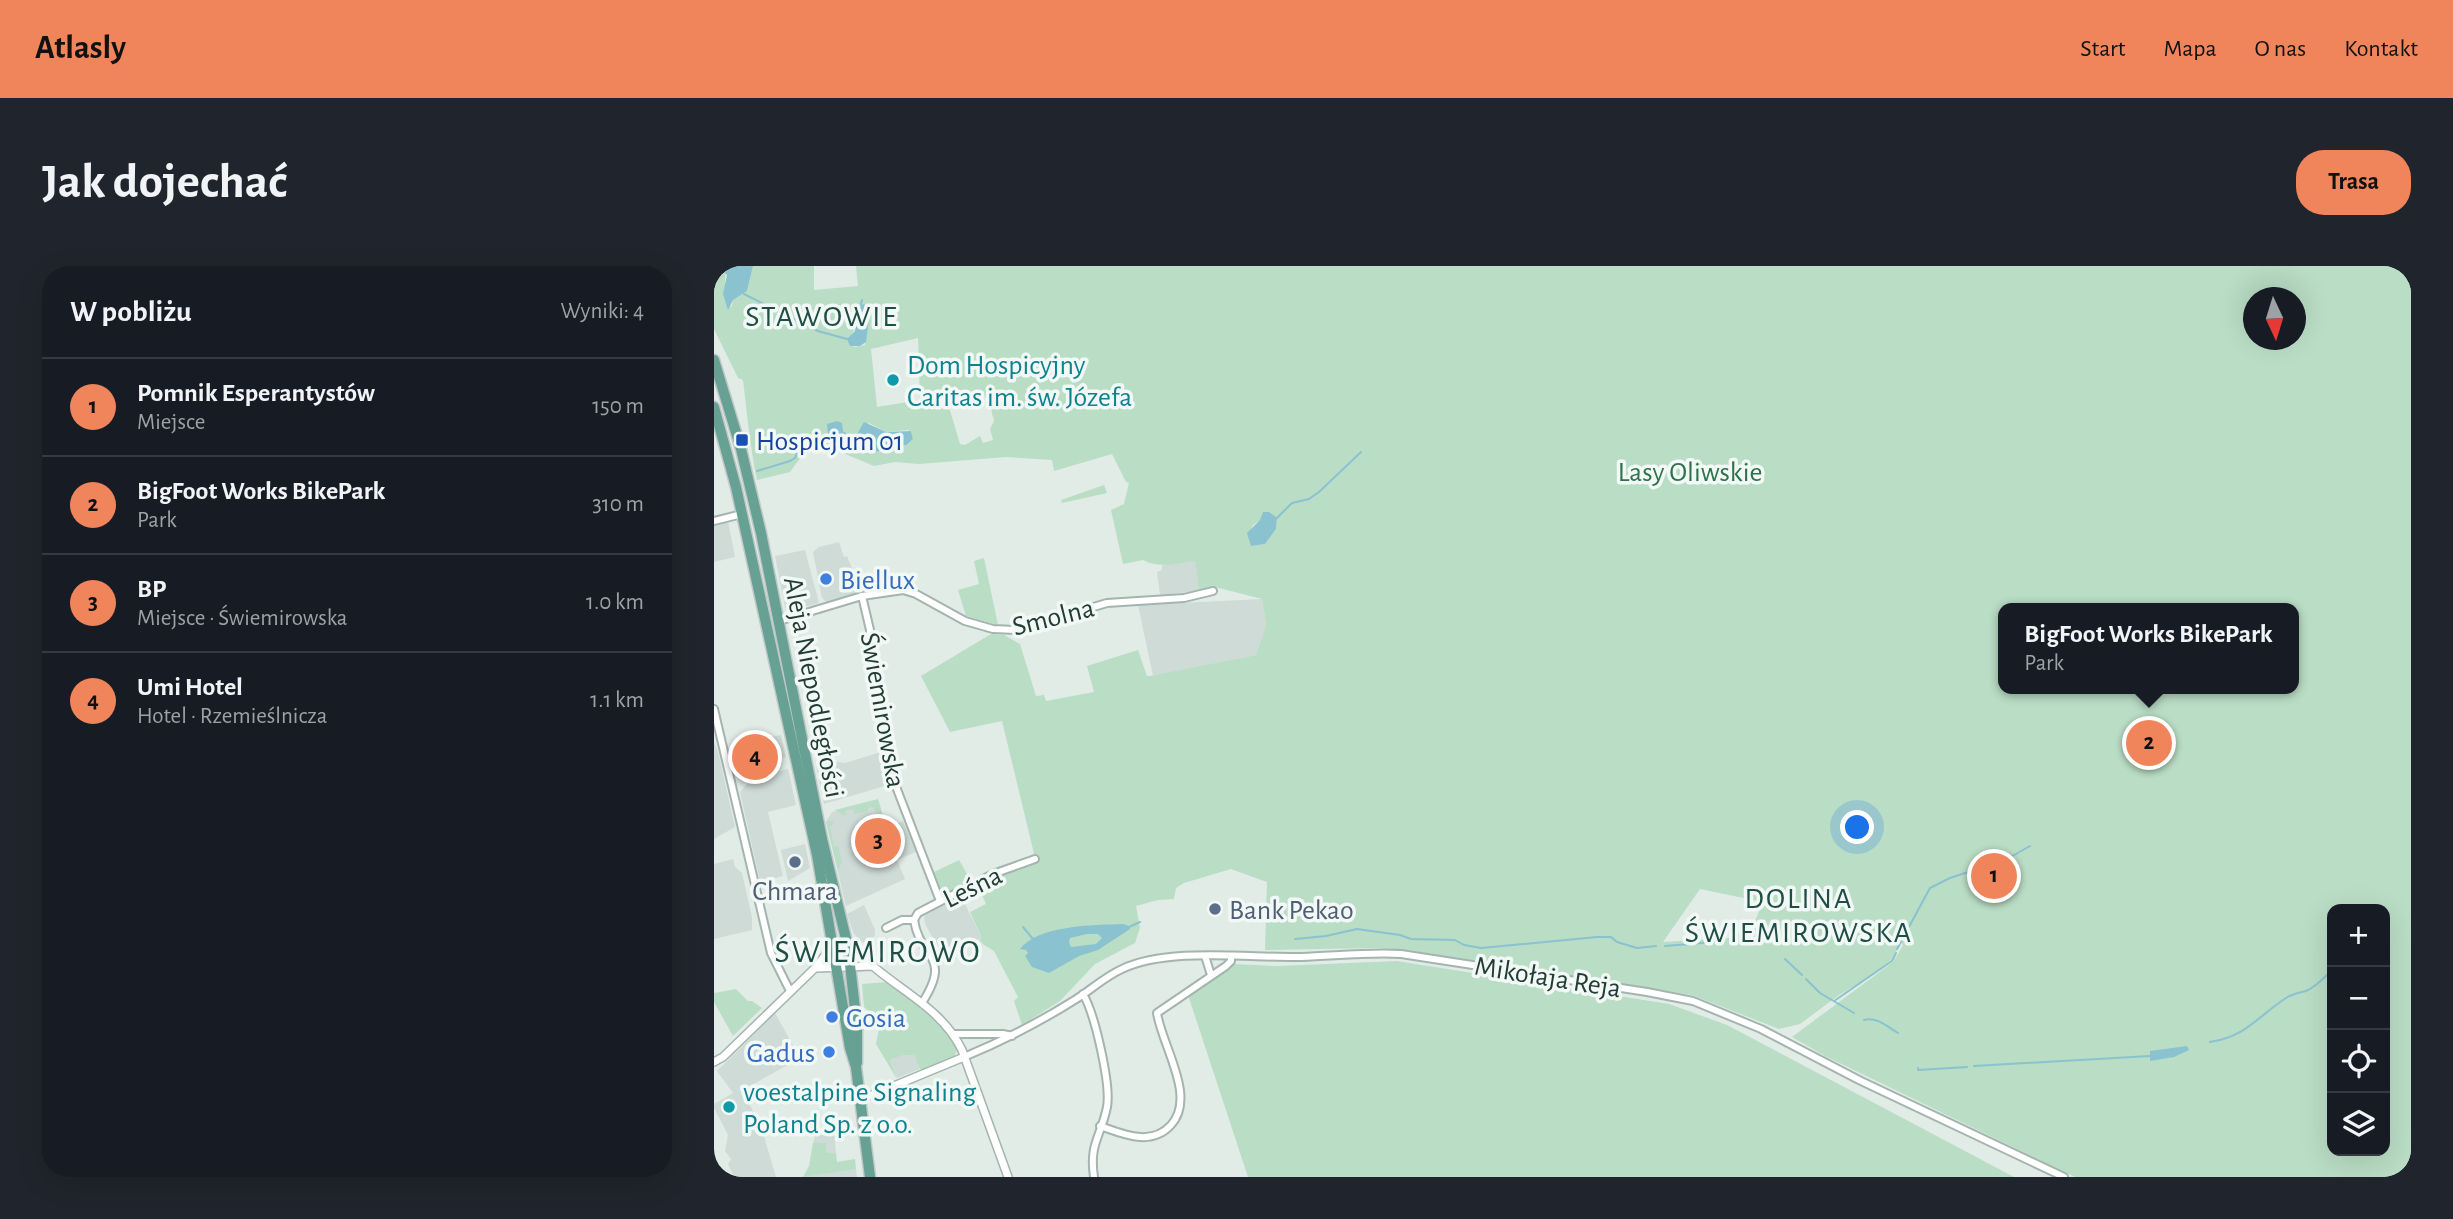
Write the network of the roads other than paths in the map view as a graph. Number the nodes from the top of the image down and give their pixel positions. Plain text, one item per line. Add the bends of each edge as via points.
1 (714, 360) edge
2 (714, 407) edge
3 (742, 514) junction
4 (714, 521) edge
5 (1213, 592) dead end
6 (862, 596) junction
7 (779, 621) junction
8 (714, 709) edge
9 (1035, 859) dead end
10 (940, 901) junction
11 (914, 919) junction
12 (886, 928) dead end
13 (848, 947) junction
14 (833, 949) junction
15 (1231, 956) junction
16 (1205, 957) junction
17 (873, 966) junction
18 (815, 968) junction
19 (836, 968) junction
20 (851, 968) junction
21 (1211, 975) junction
22 (790, 991) junction
23 (1083, 994) junction
24 (922, 1003) junction
25 (953, 1034) junction
26 (1012, 1036) junction
27 (964, 1057) junction
28 (714, 1062) edge
29 (856, 1068) junction
30 (860, 1097) junction
31 (1100, 1126) junction
32 (870, 1177) edge
33 (1008, 1177) edge
34 (1094, 1177) edge
35 (2064, 1177) edge

1 - 7 main road, Aleja Niepodległości via 752,491
2 - 3 main road, Aleja Niepodległości
3 - 4 street
3 - 14 main road, Aleja Niepodległości via 817,855
5 - 6 street, Smolna via 1107,603 1007,630 965,621 903,590
6 - 7 street, Smolna
6 - 10 street, Świemirowska via 870,630 869,658 895,786
7 - 13 main road, Aleja Niepodległości
8 - 22 street via 771,953
9 - 10 street, Leśna via 999,871
10 - 11 street, Leśna
11 - 12 street, Leśna
11 - 24 street, Leśna via 936,973
13 - 14 street
13 - 17 street
13 - 20 main road, Aleja Niepodległości
14 - 18 street
14 - 19 main road, Aleja Niepodległości
15 - 16 street, Mikołaja Reja
15 - 21 street via 1226,966
15 - 35 street, Mikołaja Reja via 1401,954 1693,1001 1761,1029
16 - 21 street
16 - 23 street, Mikołaja Reja via 1139,963 1113,973
17 - 20 street
17 - 24 street
18 - 19 street
18 - 22 street
19 - 20 street
19 - 29 main road, Aleja Niepodległości
20 - 29 main road, Aleja Niepodległości via 859,1047
21 - 31 street via 1157,1013 1180,1088 1179,1115 1153,1137 1129,1136
22 - 28 street
23 - 26 street, Mikołaja Reja
23 - 31 street via 1105,1076 1107,1109
24 - 25 street
25 - 26 street
25 - 27 street
26 - 27 street, Mikołaja Reja
27 - 30 street, Mikołaja Reja
27 - 33 street
29 - 30 main road, Aleja Niepodległości
30 - 32 main road, Aleja Niepodległości
31 - 34 street via 1092,1155

